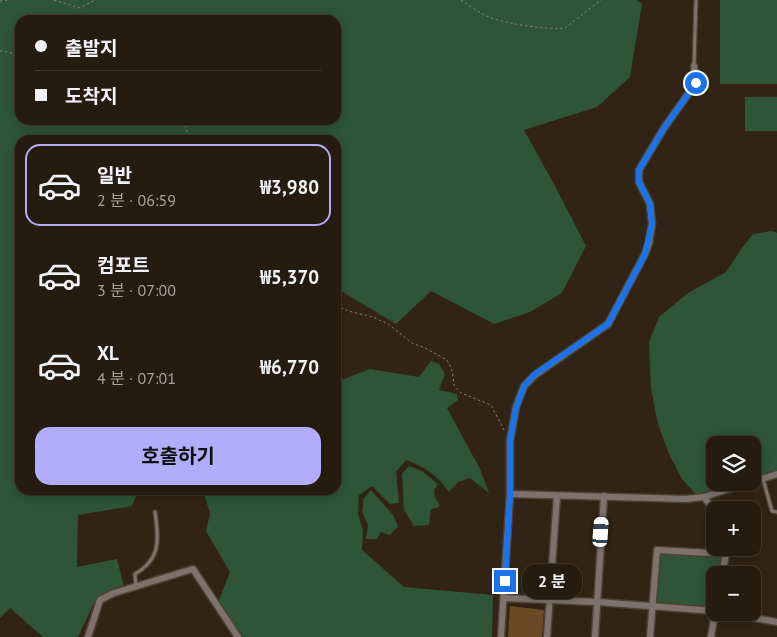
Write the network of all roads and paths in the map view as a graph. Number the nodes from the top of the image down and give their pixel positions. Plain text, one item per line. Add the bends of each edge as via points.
1 (10, 0) edge
2 (54, 0) edge
3 (95, 0) edge
4 (461, 0) edge
5 (601, 0) edge
6 (696, 0) edge
7 (0, 1) edge
8 (0, 52) edge
9 (15, 54) edge
10 (694, 66) joint
11 (341, 308) edge
12 (510, 441) junction
13 (777, 474) edge
14 (763, 479) joint
15 (723, 491) edge
16 (510, 494) junction
17 (557, 496) junction
18 (604, 496) junction
19 (704, 497) junction
20 (707, 501) edge
21 (155, 512) dead end
22 (777, 512) edge
23 (706, 551) edge
24 (136, 587) junction
25 (504, 598) junction
26 (550, 600) junction
27 (597, 602) junction
28 (652, 606) junction
29 (706, 611) edge
30 (761, 619) edge
31 (714, 621) edge
32 (777, 622) edge
33 (88, 637) edge
34 (238, 637) edge
35 (501, 637) edge
36 (547, 637) edge
37 (594, 637) edge
38 (650, 637) edge
39 (711, 637) edge

1 - 7 path
2 - 3 path via 80,8
4 - 5 path via 490,18 558,29 565,28
6 - 10 lane
8 - 9 path
10 - 12 street via 696,83 639,170 639,182 650,204 652,224 645,254 608,324 534,375 524,386
11 - 12 path via 388,324 412,343 447,360 454,385 461,392 491,405
12 - 16 street
13 - 14 street
14 - 22 lane via 772,511
15 - 19 street
16 - 17 street
16 - 25 street
17 - 18 street
17 - 26 street
18 - 19 street
18 - 27 street
19 - 20 street
21 - 24 lane via 158,534 155,552 151,562 135,574
23 - 28 street via 657,550
24 - 33 street via 100,600
24 - 34 street via 193,569
25 - 26 street
25 - 35 street
26 - 27 street
26 - 36 street
27 - 28 street
27 - 37 street
28 - 29 street
28 - 38 street
30 - 32 street
31 - 39 street

